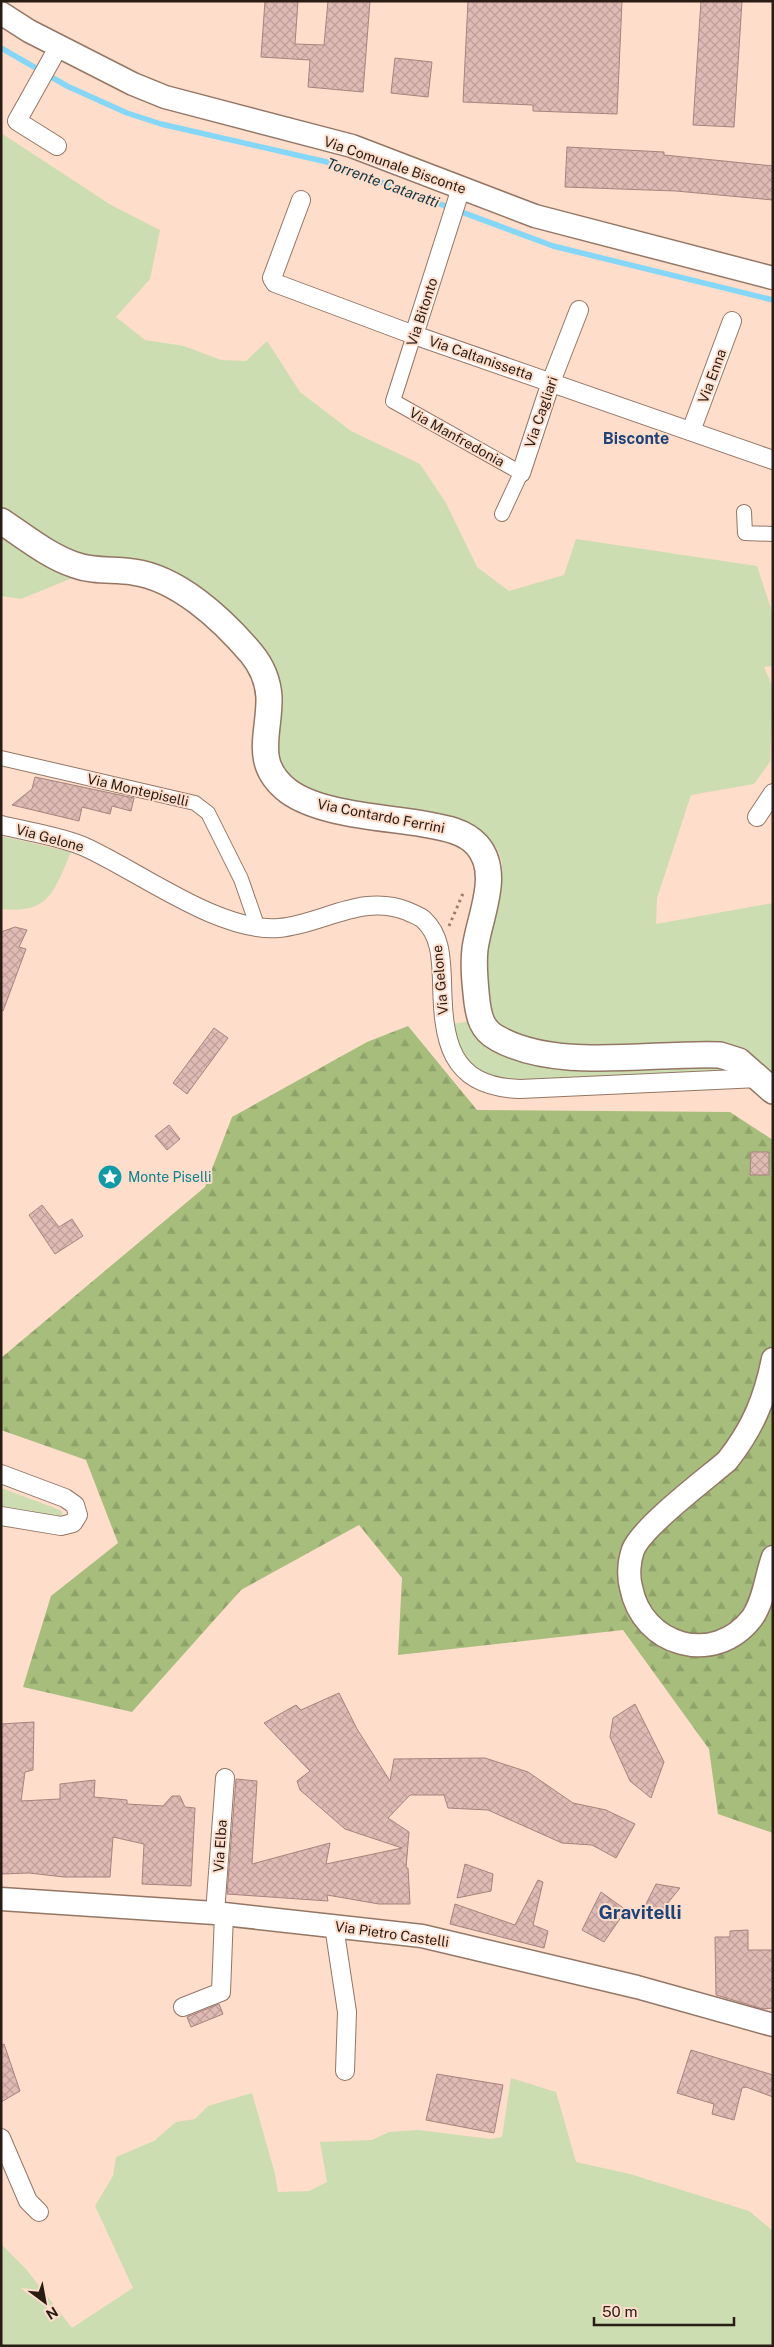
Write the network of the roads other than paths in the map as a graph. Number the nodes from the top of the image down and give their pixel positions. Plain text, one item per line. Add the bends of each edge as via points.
1 (1, 13) edge
2 (55, 54) junction
3 (57, 146) dead end
4 (459, 194) junction
5 (301, 200) dead end
6 (773, 278) edge
7 (579, 310) dead end
8 (732, 321) dead end
9 (414, 335) junction
10 (551, 382) junction
11 (393, 401) joint
12 (691, 431) junction
13 (773, 460) edge
14 (521, 473) junction
15 (744, 512) dead end
16 (502, 514) dead end
17 (1, 521) edge
18 (773, 534) edge
19 (1, 758) edge
20 (773, 793) edge
21 (757, 817) dead end
22 (1, 825) edge
23 (258, 928) junction
24 (766, 1085) edge
25 (773, 1359) edge
26 (1, 1474) edge
27 (1, 1516) edge
28 (773, 1557) edge
29 (225, 1778) dead end
30 (1, 1899) edge
31 (219, 1914) junction
32 (334, 1926) junction
33 (183, 2007) dead end
34 (773, 2025) edge
35 (345, 2071) dead end
36 (1, 2138) edge
37 (39, 2212) dead end

1 - 2 street, Via Comunale Bisconte via 29,31
2 - 3 street via 17,121
2 - 4 street, Via Comunale Bisconte via 165,97 352,146
4 - 6 street, Via Comunale Bisconte
4 - 9 street, Via Bitonto
5 - 9 street, Via Caltanissetta via 272,278 275,283
7 - 10 street, Via Cagliari
8 - 12 street, Via Enna
9 - 10 street, Via Caltanissetta
9 - 11 street, Via Bitonto
10 - 12 street, Via Caltanissetta
10 - 14 street, Via Cagliari
11 - 14 street, Via Manfredonia
12 - 13 street, Via Caltanissetta
14 - 16 street, Via Cagliari
15 - 18 street via 745,533
17 - 24 main road, Via Contardo Ferrini via 71,564 90,569 135,572 166,581 187,594 237,638 251,653 266,680 269,694 265,754 273,775 290,792 324,806 454,831 474,842 485,857 489,876 474,966 479,1013 488,1032 512,1045 557,1056 720,1055 738,1061
19 - 23 street, Via Montepiselli via 203,807 241,879
20 - 21 street
22 - 23 street, Via Gelone via 75,843 214,915 242,926
23 - 24 street, Via Gelone via 297,925 365,906 398,908 424,919 438,940 441,953 442,1007 448,1042 469,1074 491,1086 520,1089
25 - 28 street via 765,1396 736,1450 653,1525 633,1549 629,1578 636,1608 657,1633 676,1642 691,1645 727,1638 753,1617
26 - 27 street via 71,1501 78,1515 73,1523 61,1526
29 - 31 street, Via Elba
30 - 31 street, Via Pietro Castelli
31 - 32 street, Via Pietro Castelli
31 - 33 street, Via Elba via 221,1992
32 - 34 street, Via Pietro Castelli via 456,1944
32 - 35 street via 347,2012
36 - 37 street via 28,2201

